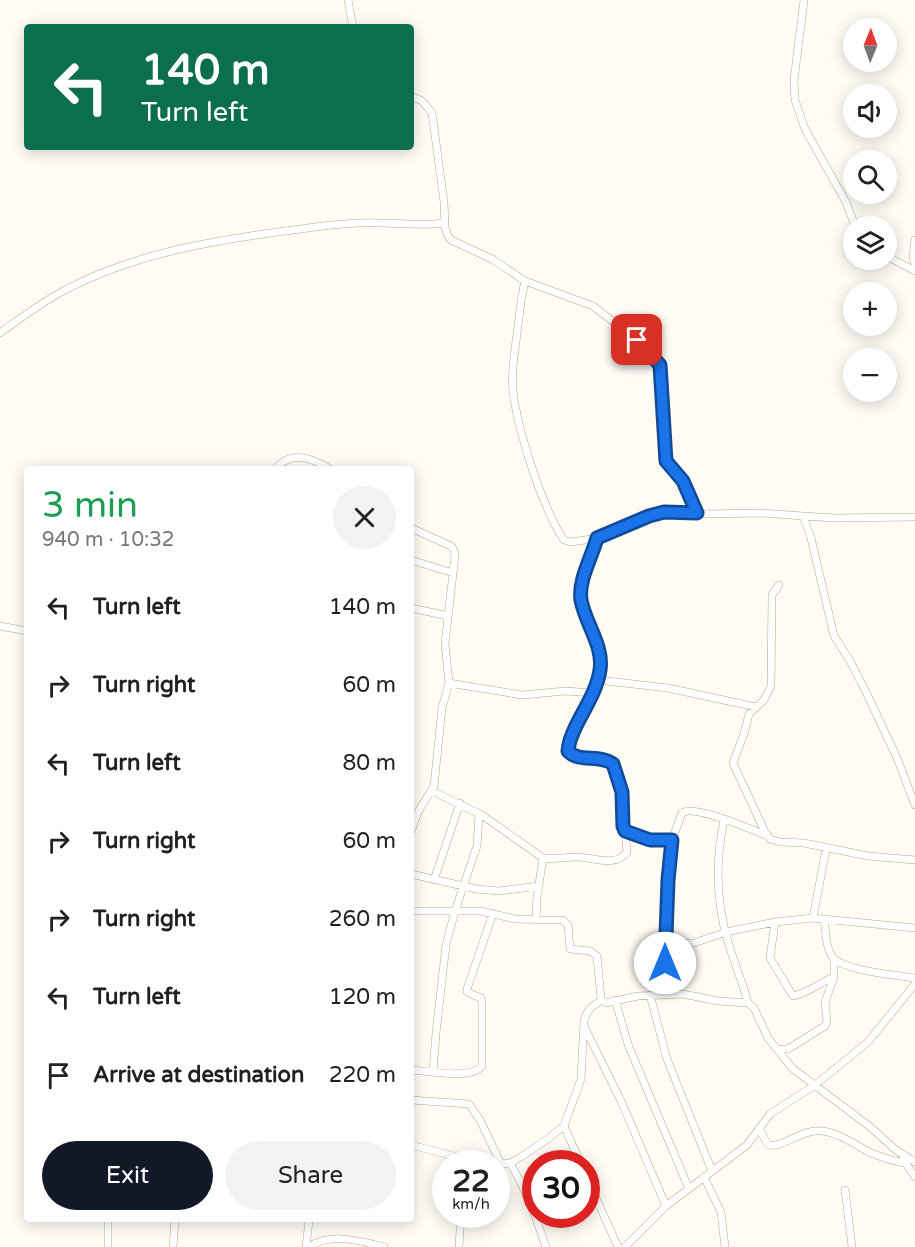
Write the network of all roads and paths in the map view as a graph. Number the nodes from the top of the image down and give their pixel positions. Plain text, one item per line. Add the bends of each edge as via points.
1 (348, 0) edge
2 (804, 0) edge
3 (352, 24) edge
4 (414, 97) edge
5 (851, 216) edge
6 (444, 223) junction
7 (915, 240) edge
8 (897, 262) edge
9 (915, 265) edge
10 (915, 271) edge
11 (525, 281) junction
12 (0, 333) edge
13 (277, 466) edge
14 (324, 466) edge
15 (697, 513) junction
16 (803, 516) junction
17 (915, 517) edge
18 (414, 529) edge
19 (597, 538) junction
20 (414, 561) edge
21 (453, 573) junction
22 (779, 585) dead end
23 (414, 609) edge
24 (448, 616) junction
25 (0, 626) edge
26 (24, 630) edge
27 (598, 680) junction
28 (449, 683) junction
29 (594, 693) junction
30 (756, 707) junction
31 (432, 791) junction
32 (460, 803) junction
33 (915, 805) edge
34 (479, 814) junction
35 (724, 820) junction
36 (414, 823) edge
37 (625, 831) junction
38 (768, 836) junction
39 (672, 840) junction
40 (826, 849) junction
41 (543, 858) junction
42 (915, 860) edge
43 (414, 875) edge
44 (435, 880) junction
45 (464, 886) junction
46 (539, 886) junction
47 (414, 911) edge
48 (455, 911) junction
49 (493, 913) junction
50 (813, 918) junction
51 (536, 919) junction
52 (824, 919) junction
53 (775, 922) junction
54 (915, 928) edge
55 (726, 933) junction
56 (665, 944) junction
57 (834, 959) junction
58 (834, 977) junction
59 (915, 978) edge
60 (915, 984) edge
61 (671, 994) junction
62 (650, 995) junction
63 (602, 1000) junction
64 (615, 1000) junction
65 (748, 1003) junction
66 (584, 1026) junction
67 (777, 1049) junction
68 (414, 1070) edge
69 (433, 1072) junction
70 (815, 1085) junction
71 (414, 1100) edge
72 (564, 1126) junction
73 (759, 1128) junction
74 (414, 1146) edge
75 (494, 1150) edge
76 (575, 1150) edge
77 (896, 1150) junction
78 (432, 1151) edge
79 (905, 1162) junction
80 (915, 1162) edge
81 (510, 1163) joint
82 (712, 1171) junction
83 (704, 1177) junction
84 (915, 1177) edge
85 (689, 1189) junction
86 (845, 1190) dead end
87 (666, 1206) junction
88 (600, 1207) edge
89 (108, 1222) edge
90 (175, 1222) edge
91 (309, 1222) edge
92 (460, 1228) edge
93 (108, 1247) edge
94 (173, 1247) edge
95 (308, 1247) edge
96 (384, 1247) edge
97 (459, 1247) edge
98 (546, 1247) edge
99 (618, 1247) edge
100 (625, 1247) edge
101 (725, 1247) edge
102 (852, 1247) edge

1 - 3 street
2 - 5 street via 795,100 805,129
4 - 6 street via 432,113
6 - 11 street via 451,240 492,259
6 - 12 street via 360,222 203,243 119,267 80,283
7 - 9 street
8 - 10 street
11 - 15 street via 593,306 657,360 661,371 666,461 683,481
11 - 19 street via 512,375 530,460 564,540
13 - 14 street via 293,456
15 - 16 street
15 - 19 street via 664,512
16 - 17 street
16 - 33 street via 834,636 866,692
18 - 21 street via 451,546
19 - 27 street via 581,598 600,655
20 - 21 street
21 - 24 street
22 - 30 street via 772,595 771,686
23 - 24 street
24 - 28 street via 445,652
25 - 26 street
27 - 29 street
27 - 30 street via 669,688
28 - 29 street via 522,695
28 - 31 street via 442,708
29 - 37 street via 568,751 613,764 622,792
30 - 38 street via 749,714 733,763
31 - 32 street
31 - 36 street
32 - 34 street
32 - 44 street
34 - 41 street
34 - 45 street via 477,846
35 - 38 street
35 - 39 street via 685,810
35 - 55 street via 717,868
37 - 39 street via 650,840
37 - 41 street via 627,852 620,857 602,861
38 - 40 street via 780,842
39 - 56 street
40 - 42 street
40 - 50 street
41 - 46 street
43 - 44 street
44 - 45 street
45 - 46 street via 509,891
45 - 48 street
46 - 51 street
47 - 48 street
48 - 49 street
48 - 69 street via 444,960
49 - 51 street
49 - 69 street via 467,989 482,1003 482,1066 472,1072
50 - 52 street
50 - 53 street
51 - 63 street via 563,920 568,925 570,949 590,951 597,956
52 - 54 street
52 - 57 street via 828,950
53 - 55 street
53 - 58 street via 770,958 793,996
55 - 56 street via 694,943
55 - 65 street
56 - 61 street
57 - 58 street
57 - 59 street via 854,967
58 - 67 street via 825,1002 825,1026 788,1049
60 - 70 street via 868,1042
61 - 62 street
61 - 65 street
62 - 64 street
62 - 82 street via 667,1059
63 - 64 street
63 - 66 street via 590,1007
64 - 85 street via 629,1047
65 - 67 street
66 - 72 street via 581,1079
66 - 87 street
67 - 70 street via 792,1068
68 - 69 street
70 - 73 street via 776,1110
70 - 77 street
71 - 75 street via 469,1104
72 - 76 street
72 - 81 street
73 - 79 street via 768,1145 818,1130 837,1134 885,1158
73 - 82 street via 747,1145
74 - 78 street
77 - 79 street
77 - 80 street
79 - 84 street
81 - 98 street via 533,1206
82 - 83 street
83 - 85 street
83 - 101 street via 721,1212
85 - 87 street
86 - 102 street
87 - 100 street
88 - 99 street
89 - 93 street
90 - 94 street
91 - 95 street
92 - 97 street
95 - 96 street via 320,1241 341,1239

